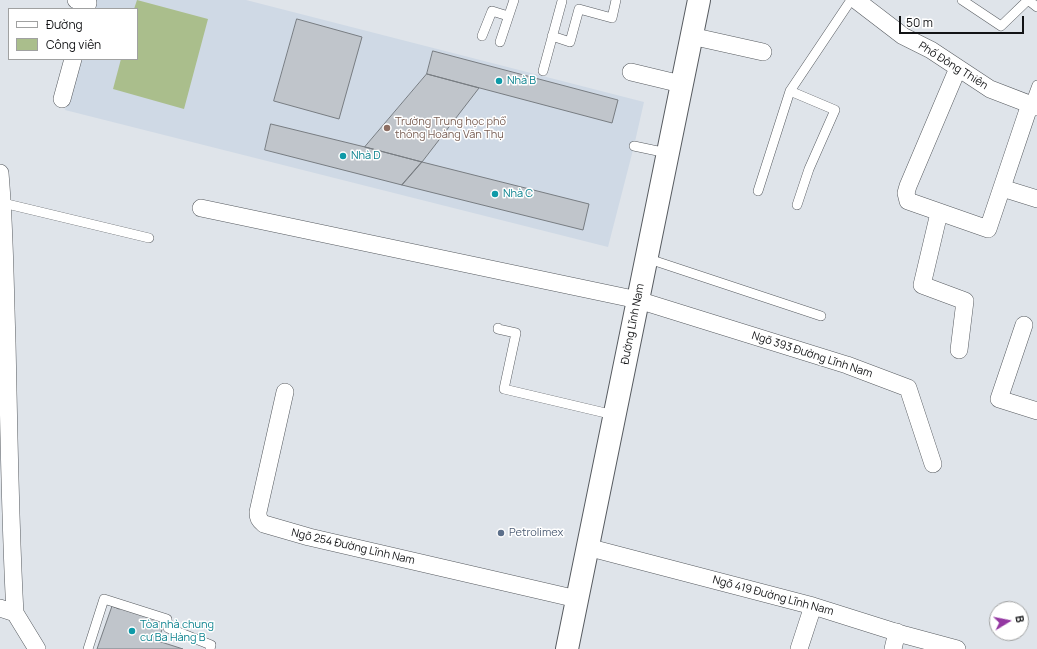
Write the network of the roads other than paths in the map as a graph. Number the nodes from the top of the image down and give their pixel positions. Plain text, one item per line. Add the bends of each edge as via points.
1 (76, 0) edge
2 (514, 0) edge
3 (616, 0) edge
4 (699, 0) edge
5 (851, 0) edge
6 (856, 0) edge
7 (962, 0) edge
8 (562, 1) edge
9 (1037, 7) edge
10 (86, 8) edge
11 (508, 16) junction
12 (482, 36) dead end
13 (552, 36) junction
14 (691, 36) junction
15 (500, 42) dead end
16 (763, 52) dead end
17 (73, 60) edge
18 (958, 68) junction
19 (542, 71) dead end
20 (631, 72) dead end
21 (682, 84) junction
22 (1037, 85) edge
23 (790, 91) junction
24 (62, 99) dead end
25 (1033, 106) edge
26 (634, 146) dead end
27 (667, 153) junction
28 (0, 173) edge
29 (1002, 188) junction
30 (758, 191) dead end
31 (1037, 199) edge
32 (3, 203) junction
33 (797, 205) dead end
34 (201, 208) dead end
35 (939, 213) junction
36 (149, 238) dead end
37 (646, 258) junction
38 (638, 300) junction
39 (821, 316) dead end
40 (1024, 325) dead end
41 (498, 328) dead end
42 (959, 350) dead end
43 (285, 392) dead end
44 (1037, 411) edge
45 (614, 415) junction
46 (933, 464) dead end
47 (587, 547) junction
48 (577, 599) junction
49 (812, 606) junction
50 (7, 610) edge
51 (897, 632) junction
52 (37, 649) edge
53 (88, 649) edge
54 (210, 649) edge
55 (567, 649) edge
56 (800, 649) edge
57 (893, 649) edge
58 (957, 649) edge

1 - 10 street via 88,3
2 - 11 lane
3 - 13 lane via 612,18 579,9 570,42
4 - 14 main road, Đường Lĩnh Nam
5 - 23 lane
6 - 18 street, Phố Đông Thiên via 903,36
7 - 9 lane via 1001,26 1028,0
8 - 13 lane
11 - 12 lane via 492,11
11 - 15 lane
13 - 19 lane
14 - 16 street
14 - 21 main road, Đường Lĩnh Nam
17 - 24 street
18 - 25 street, Phố Đông Thiên via 990,89
18 - 35 street via 906,193 908,201
20 - 21 street
21 - 27 main road, Đường Lĩnh Nam
22 - 25 lane
23 - 30 lane
23 - 33 lane via 835,110 809,169
25 - 29 street
26 - 27 lane
27 - 37 main road, Đường Lĩnh Nam
28 - 32 street
29 - 31 street
29 - 35 street via 988,229
32 - 36 lane
32 - 50 street via 12,546
34 - 38 street
35 - 42 street via 922,284 965,301
37 - 38 main road, Đường Lĩnh Nam
37 - 39 lane
38 - 45 main road, Đường Lĩnh Nam
38 - 46 street, Ngõ 393 Đường Lĩnh Nam via 847,365 908,388
40 - 44 street via 999,399
41 - 45 lane via 516,333 504,389
43 - 48 street, Ngõ 254 Đường Lĩnh Nam via 258,512 260,521 264,524 308,537
45 - 47 main road, Đường Lĩnh Nam
47 - 48 main road, Đường Lĩnh Nam
47 - 49 street, Ngõ 419 Đường Lĩnh Nam
48 - 55 main road, Đường Lĩnh Nam
49 - 51 street, Ngõ 419 Đường Lĩnh Nam
49 - 56 street
50 - 52 street
51 - 57 street
51 - 58 street, Ngõ 419 Đường Lĩnh Nam
53 - 54 lane via 104,599 167,619 168,628 211,645

